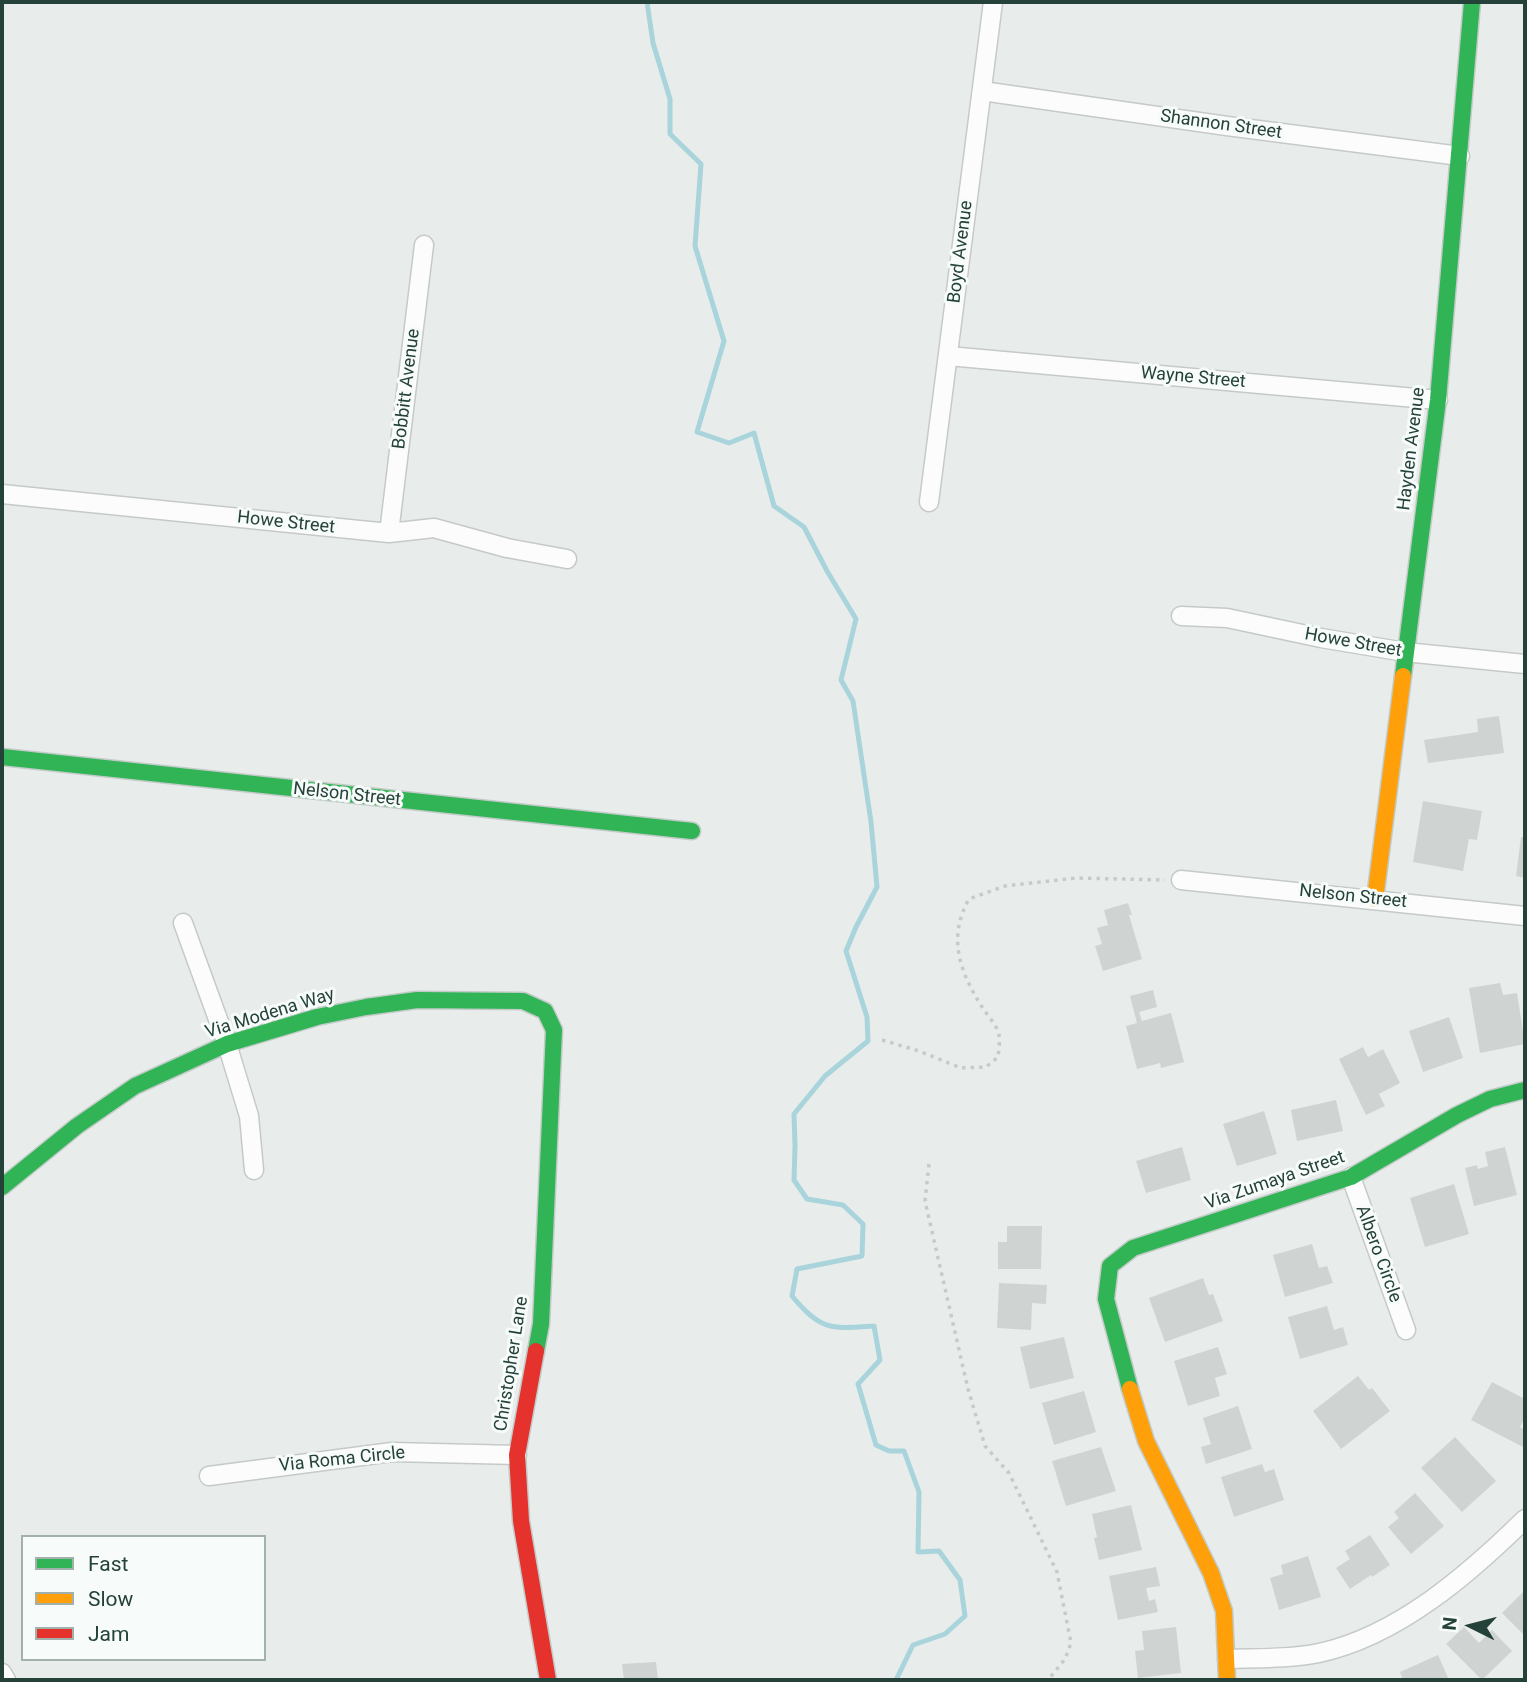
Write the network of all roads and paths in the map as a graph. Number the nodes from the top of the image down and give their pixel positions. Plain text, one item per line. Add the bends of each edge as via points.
1 (993, 2) edge
2 (1472, 2) edge
3 (982, 91) junction
4 (1460, 156) junction
5 (424, 245) dead end
6 (948, 356) junction
7 (1438, 400) junction
8 (2, 494) edge
9 (929, 502) dead end
10 (389, 533) junction
11 (567, 559) dead end
12 (1181, 616) dead end
13 (1405, 652) junction
14 (1525, 664) edge
15 (2, 757) edge
16 (692, 831) dead end
17 (1181, 880) joint
18 (1375, 900) junction
19 (1525, 916) edge
20 (183, 923) dead end
21 (545, 1011) joint
22 (882, 1040) dead end
23 (227, 1044) junction
24 (1525, 1090) edge
25 (929, 1164) dead end
26 (254, 1170) dead end
27 (1351, 1178) junction
28 (2, 1187) edge
29 (1406, 1330) dead end
30 (517, 1455) junction
31 (208, 1476) dead end
32 (1525, 1519) edge
33 (1227, 1658) junction
34 (2, 1673) edge
35 (6, 1680) edge
36 (548, 1680) edge
37 (1048, 1680) edge
38 (1227, 1680) edge

1 - 3 street, Boyd Avenue
2 - 4 street, Hayden Avenue
3 - 4 street, Shannon Street
3 - 6 street, Boyd Avenue
4 - 7 street, Hayden Avenue
5 - 10 street, Bobbitt Avenue
6 - 7 street, Wayne Street
6 - 9 street, Boyd Avenue
7 - 13 street, Hayden Avenue
8 - 10 street, Howe Street
10 - 11 street, Howe Street via 434,528
12 - 13 street, Howe Street via 1227,618
13 - 14 street, Howe Street
13 - 18 street, Hayden Avenue
15 - 16 street, Nelson Street
17 - 18 street, Nelson Street
17 - 22 path via 1076,878 1005,886 969,899 956,937 971,989 999,1033 998,1057 986,1067 961,1068
18 - 19 street, Nelson Street
20 - 23 street
21 - 23 street, Via Modena Way via 523,1001 416,1000 317,1017
21 - 30 street, Christopher Lane via 554,1030 541,1324
23 - 26 street via 249,1116
23 - 28 street, Via Modena Way via 135,1086
24 - 27 street, Via Zumaya Street via 1489,1099 1457,1115
25 - 37 path via 925,1201 985,1446 1009,1472 1058,1572 1071,1643
27 - 29 street, Albero Circle
27 - 33 street, Via Zumaya Street via 1133,1248 1110,1266 1106,1299 1136,1413 1212,1573 1224,1611
30 - 31 street, Via Roma Circle via 393,1452
30 - 36 street, Christopher Lane via 521,1521
32 - 33 street via 1459,1579 1386,1628 1320,1653
33 - 38 street
34 - 35 street

